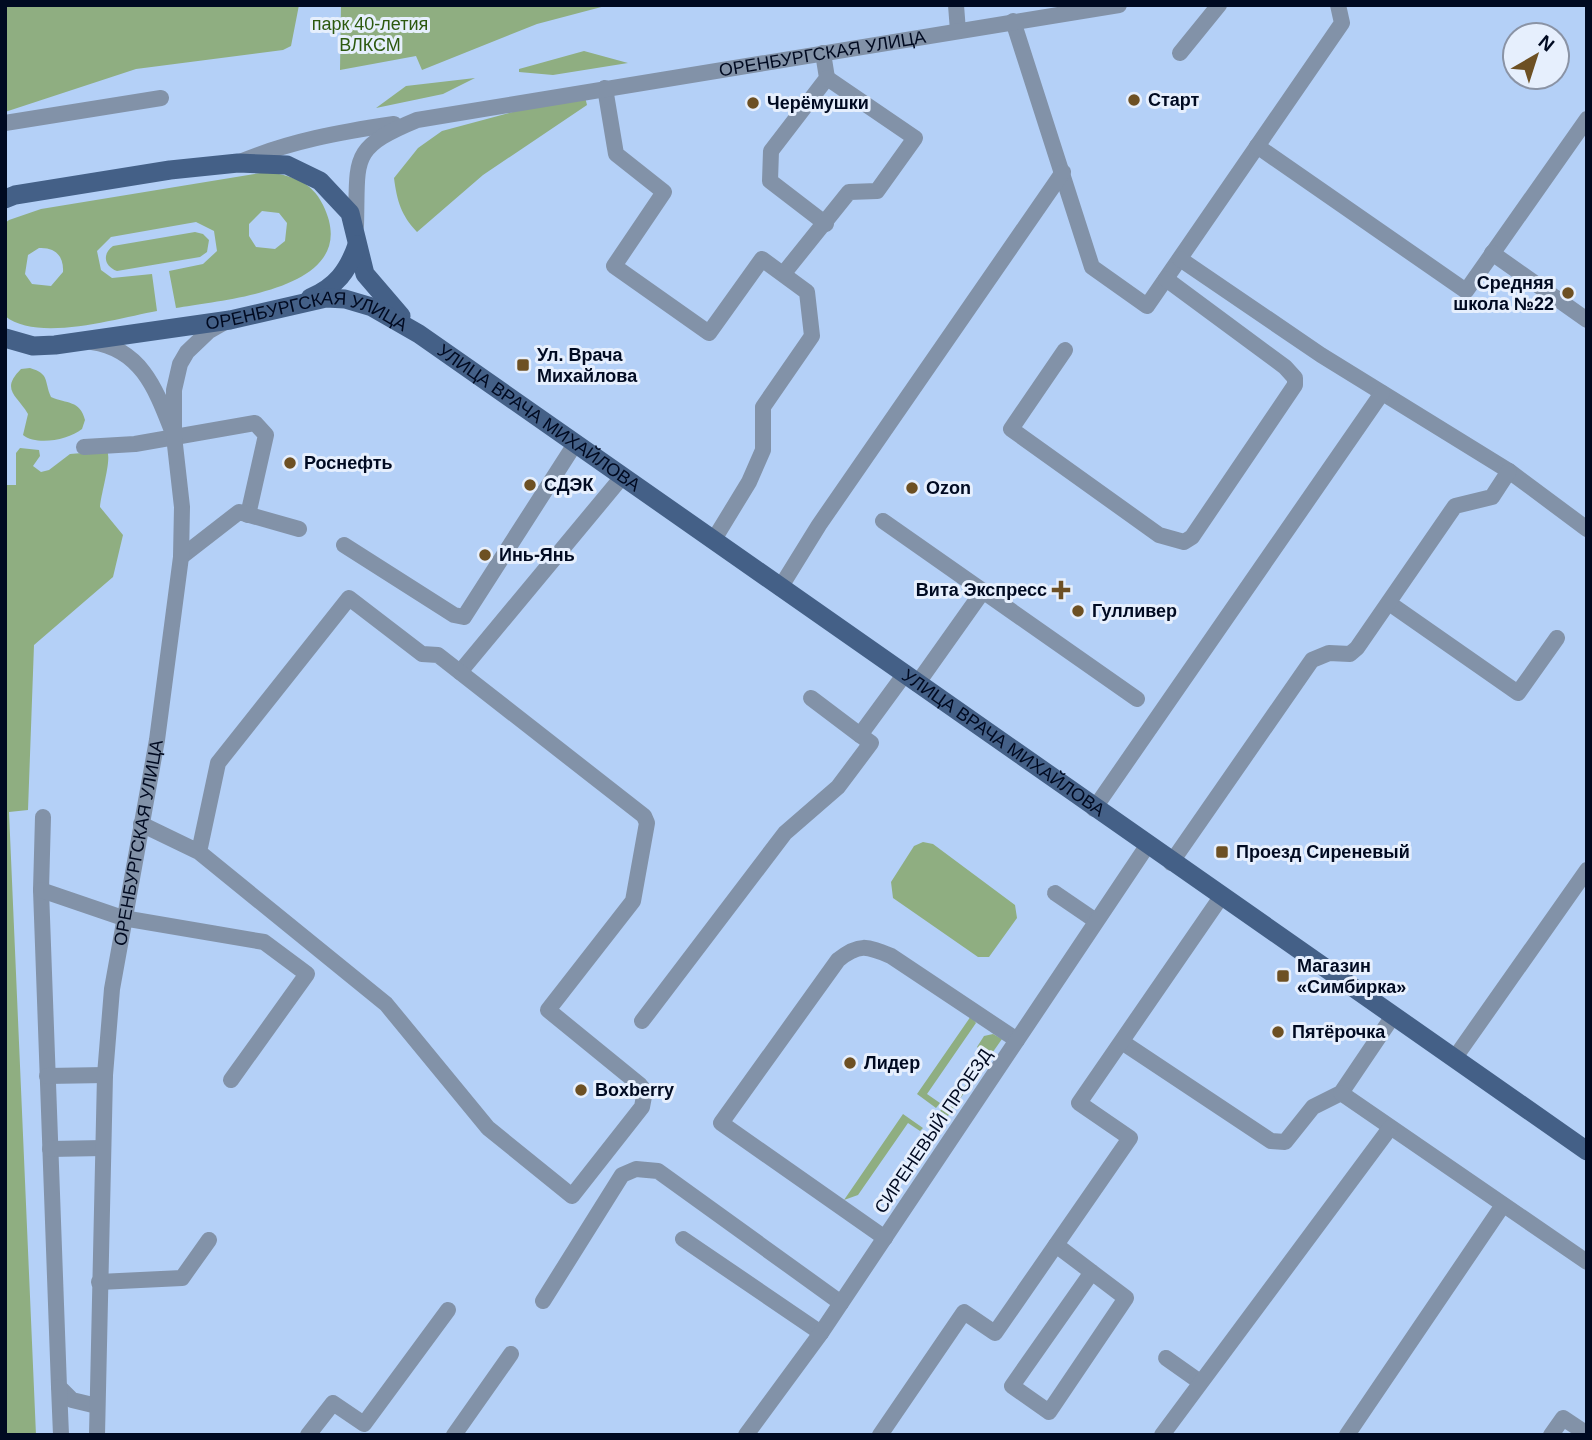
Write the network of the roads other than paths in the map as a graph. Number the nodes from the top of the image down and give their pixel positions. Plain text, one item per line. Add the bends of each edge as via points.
1 (956, 5) edge
2 (1119, 5) edge
3 (1219, 5) edge
4 (1338, 5) edge
5 (1013, 21) junction
6 (958, 31) junction
7 (823, 53) junction
8 (1180, 53) dead end
9 (827, 78) junction
10 (605, 88) junction
11 (161, 98) dead end
12 (1587, 119) edge
13 (417, 120) junction
14 (5, 123) edge
15 (1258, 146) junction
16 (238, 163) junction
17 (1063, 172) junction
18 (5, 199) edge
19 (826, 224) junction
20 (356, 237) junction
21 (1492, 253) junction
22 (1180, 259) junction
23 (784, 273) junction
24 (1166, 279) junction
25 (290, 307) junction
26 (1585, 314) edge
27 (229, 320) junction
28 (419, 334) junction
29 (5, 338) edge
30 (82, 341) junction
31 (1065, 350) dead end
32 (1382, 393) junction
33 (174, 436) junction
34 (575, 444) junction
35 (84, 447) dead end
36 (1509, 471) junction
37 (622, 477) junction
38 (248, 515) junction
39 (883, 521) dead end
40 (299, 529) dead end
41 (1587, 529) edge
42 (713, 541) junction
43 (344, 545) dead end
44 (181, 557) junction
45 (780, 588) junction
46 (983, 591) junction
47 (1389, 603) junction
48 (1557, 638) dead end
49 (460, 672) junction
50 (911, 680) junction
51 (811, 698) dead end
52 (1137, 699) dead end
53 (860, 735) junction
54 (1094, 809) junction
55 (43, 817) dead end
56 (141, 824) junction
57 (1147, 846) junction
58 (200, 852) junction
59 (1171, 863) junction
60 (1587, 870) edge
61 (41, 890) junction
62 (1055, 893) dead end
63 (1221, 897) junction
64 (123, 918) junction
65 (1096, 921) junction
66 (1392, 1017) junction
67 (642, 1021) dead end
68 (1017, 1040) junction
69 (1122, 1042) junction
70 (1454, 1059) junction
71 (105, 1075) junction
72 (47, 1076) junction
73 (231, 1080) dead end
74 (1341, 1093) junction
75 (1390, 1128) junction
76 (103, 1148) junction
77 (50, 1149) junction
78 (1587, 1151) edge
79 (1503, 1205) junction
80 (884, 1238) junction
81 (209, 1240) dead end
82 (683, 1240) dead end
83 (1056, 1245) junction
84 (1587, 1262) edge
85 (1092, 1272) junction
86 (99, 1282) junction
87 (543, 1301) dead end
88 (841, 1304) junction
89 (448, 1310) dead end
90 (821, 1333) junction
91 (511, 1354) dead end
92 (1166, 1358) dead end
93 (1200, 1382) junction
94 (59, 1387) junction
95 (97, 1406) junction
96 (1587, 1434) edge
97 (61, 1435) edge
98 (97, 1435) edge
99 (308, 1435) edge
100 (454, 1435) edge
101 (746, 1435) edge
102 (880, 1435) edge
103 (1162, 1435) edge
104 (1347, 1435) edge
105 (1551, 1435) edge

1 - 6 street
2 - 5 street, ОРЕНБУРГСКАЯ УЛИЦА
3 - 8 street
4 - 15 street via 1342,23
5 - 6 street, ОРЕНБУРГСКАЯ УЛИЦА
5 - 17 street
6 - 7 street, ОРЕНБУРГСКАЯ УЛИЦА
7 - 9 street
7 - 10 street, ОРЕНБУРГСКАЯ УЛИЦА
9 - 19 street via 771,151 770,181
9 - 19 street via 915,138 877,191 849,192
10 - 13 street, ОРЕНБУРГСКАЯ УЛИЦА
10 - 23 street via 616,154 664,192 614,266 709,333 762,259
11 - 14 street
12 - 21 street
13 - 16 street via 314,136
13 - 20 street, ОРЕНБУРГСКАЯ УЛИЦА via 381,135 364,152 358,170
15 - 21 street via 1466,290
15 - 22 street
16 - 18 main road
16 - 20 main road via 287,164 305,171 336,195 350,213
17 - 24 street via 1092,267 1147,306
17 - 45 street
19 - 23 street
20 - 25 main road via 345,273 334,285
20 - 28 main road, ОРЕНБУРГСКАЯ УЛИЦА via 365,274
21 - 26 street
22 - 24 street
22 - 32 street
23 - 42 street via 807,292 812,336 763,407 763,450
24 - 31 street via 1285,367 1295,385 1192,537 1184,542 1159,535 1011,429
25 - 27 main road, ОРЕНБУРГСКАЯ УЛИЦА
25 - 28 main road, ОРЕНБУРГСКАЯ УЛИЦА via 345,299 372,307
27 - 30 main road
27 - 33 street, ОРЕНБУРГСКАЯ УЛИЦА via 198,341 180,364 174,390
28 - 34 main road, УЛИЦА ВРАЧА МИХАЙЛОВА
29 - 30 main road via 33,346
30 - 33 street via 117,349 140,365 157,391
32 - 36 street
32 - 54 street
33 - 35 street
33 - 38 street via 256,423 266,435
33 - 44 street, ОРЕНБУРГСКАЯ УЛИЦА via 182,508
34 - 37 main road, УЛИЦА ВРАЧА МИХАЙЛОВА
34 - 43 street via 464,617
36 - 41 street
36 - 47 street via 1492,497 1455,506
37 - 42 main road, УЛИЦА ВРАЧА МИХАЙЛОВА
37 - 49 street
38 - 40 street
38 - 44 street via 239,512
39 - 46 street
42 - 45 main road, УЛИЦА ВРАЧА МИХАЙЛОВА
44 - 56 street, ОРЕНБУРГСКАЯ УЛИЦА via 160,724
45 - 50 main road, УЛИЦА ВРАЧА МИХАЙЛОВА
46 - 50 street
46 - 52 street
47 - 48 street via 1518,693
47 - 59 street via 1350,654 1329,653 1312,660
49 - 58 street via 438,655 422,654 349,598 218,763
49 - 58 street via 647,822 633,901 548,1010 645,1091 642,1107 572,1196 488,1128 386,1004
50 - 53 street
50 - 54 main road, УЛИЦА ВРАЧА МИХАЙЛОВА
51 - 53 street
53 - 67 street via 871,743 838,787 785,834
54 - 57 main road, УЛИЦА ВРАЧА МИХАЙЛОВА
55 - 61 street
56 - 58 street
56 - 64 street, ОРЕНБУРГСКАЯ УЛИЦА
57 - 59 main road, УЛИЦА ВРАЧА МИХАЙЛОВА
57 - 65 street, СИРЕНЕВЫЙ ПРОЕЗД
59 - 63 main road, УЛИЦА ВРАЧА МИХАЙЛОВА
60 - 70 street
61 - 64 street
61 - 72 street
62 - 65 street
63 - 66 main road, УЛИЦА ВРАЧА МИХАЙЛОВА
63 - 69 street
64 - 71 street, ОРЕНБУРГСКАЯ УЛИЦА
64 - 73 street via 264,942 307,975
65 - 68 street, СИРЕНЕВЫЙ ПРОЕЗД
66 - 70 main road, УЛИЦА ВРАЧА МИХАЙЛОВА
66 - 74 street
68 - 80 street, СИРЕНЕВЫЙ ПРОЕЗД
68 - 80 street via 891,956 870,947 852,949 838,960 721,1123
69 - 74 street via 1271,1141 1284,1142 1313,1107
69 - 83 street via 1080,1103 1130,1138
70 - 78 main road, УЛИЦА ВРАЧА МИХАЙЛОВА
71 - 72 street
71 - 76 street, ОРЕНБУРГСКАЯ УЛИЦА
72 - 77 street
74 - 75 street
75 - 79 street
75 - 93 street
76 - 77 street
76 - 86 street, ОРЕНБУРГСКАЯ УЛИЦА
77 - 94 street
79 - 84 street
79 - 104 street
80 - 88 street, СИРЕНЕВЫЙ ПРОЕЗД
81 - 86 street via 182,1278
82 - 90 street
83 - 85 street
83 - 102 street via 995,1333 964,1312
85 - 85 street via 1126,1298 1049,1412 1012,1386
86 - 95 street, ОРЕНБУРГСКАЯ УЛИЦА
87 - 88 street via 622,1175 636,1169 658,1171
88 - 90 street, СИРЕНЕВЫЙ ПРОЕЗД
89 - 99 street via 364,1424 333,1403
90 - 101 street, СИРЕНЕВЫЙ ПРОЕЗД
91 - 100 street
92 - 93 street
93 - 103 street
94 - 95 street via 72,1399
94 - 97 street
95 - 98 street, ОРЕНБУРГСКАЯ УЛИЦА
96 - 105 street via 1563,1418

